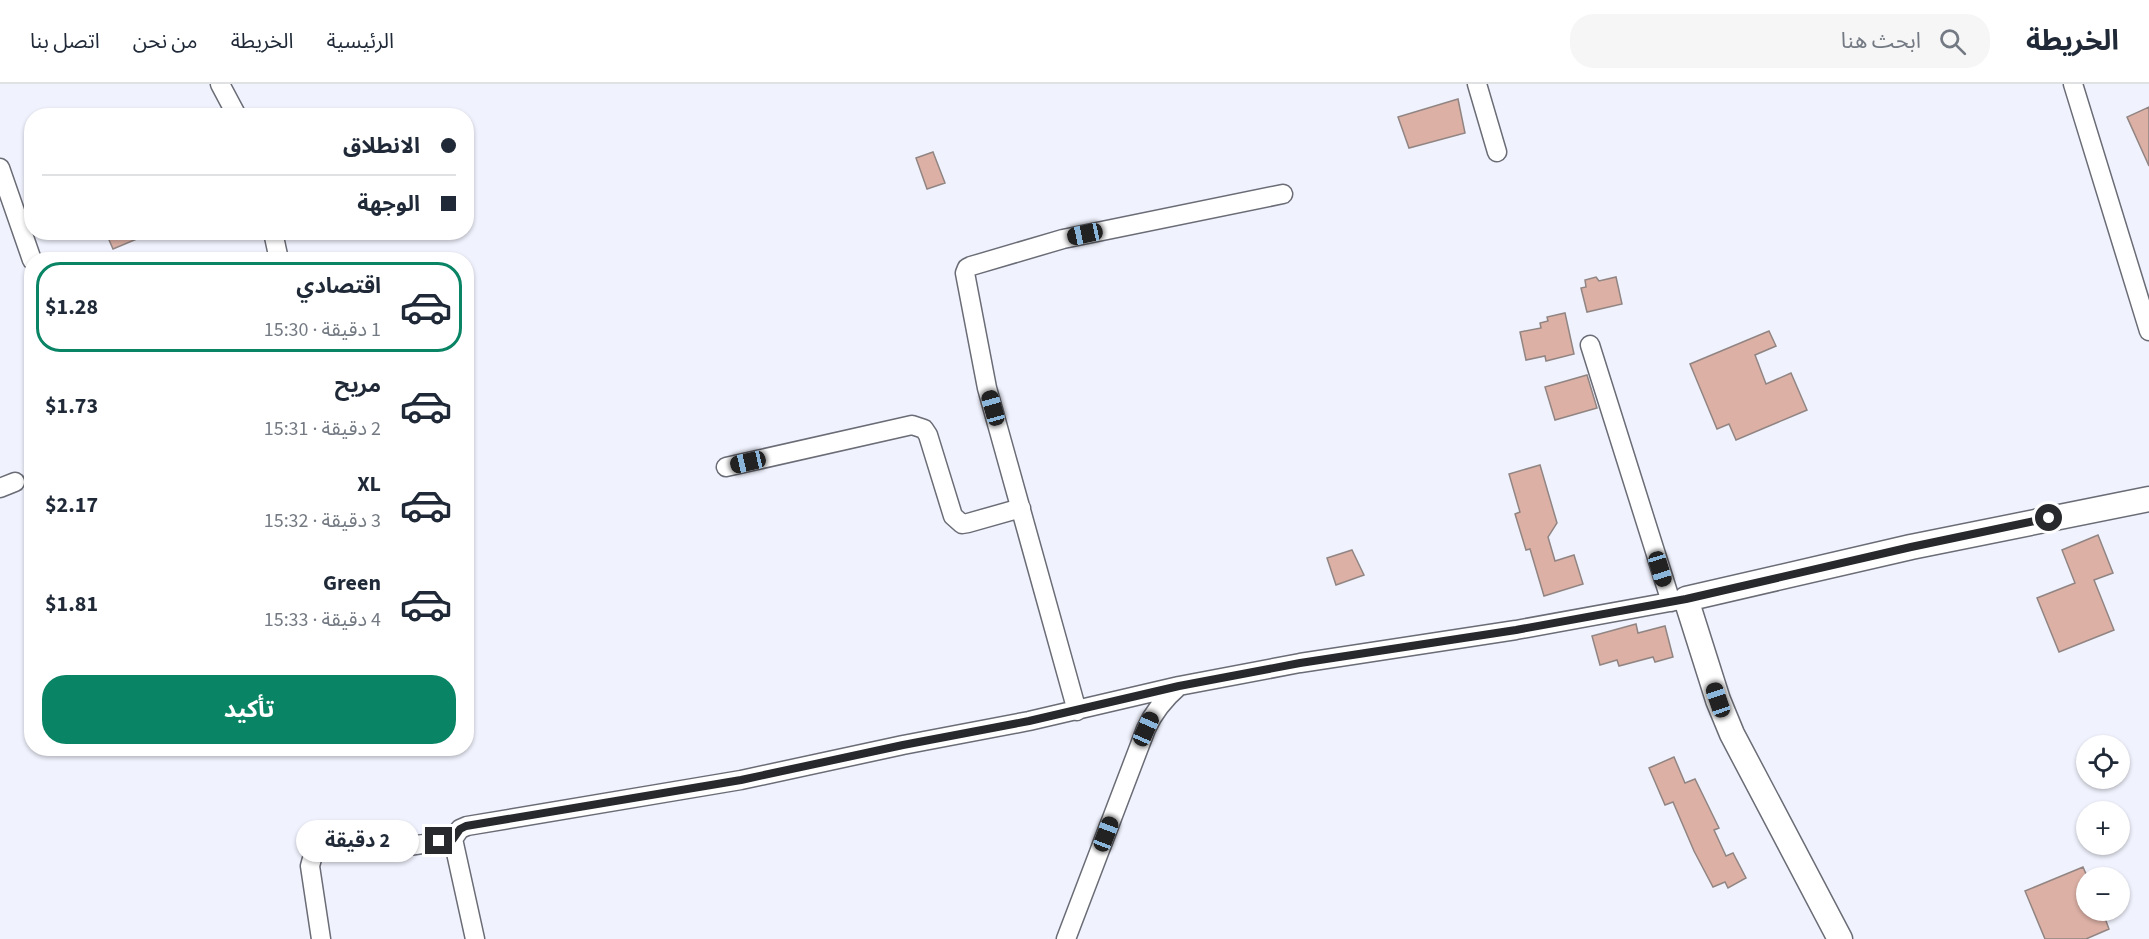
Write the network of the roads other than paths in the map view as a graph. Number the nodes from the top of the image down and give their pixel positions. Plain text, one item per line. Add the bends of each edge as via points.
1 (220, 84) edge
2 (1477, 84) edge
3 (2073, 84) edge
4 (233, 108) edge
5 (1497, 152) dead end
6 (0, 168) edge
7 (1283, 194) dead end
8 (24, 237) edge
9 (2149, 332) edge
10 (1590, 345) dead end
11 (726, 467) dead end
12 (2149, 499) edge
13 (1021, 508) junction
14 (1678, 600) junction
15 (1179, 686) junction
16 (1077, 711) junction
17 (453, 839) junction
18 (321, 939) edge
19 (475, 939) edge
20 (1066, 939) edge
21 (1840, 939) edge

1 - 4 street
2 - 5 street
3 - 9 street
6 - 8 street
7 - 13 street via 1063,239 967,268 987,388
10 - 14 street
11 - 13 street via 912,425 928,435 958,522 968,523
12 - 14 main road
13 - 16 street
14 - 15 street
14 - 21 main road via 1732,734
15 - 16 street
15 - 20 street via 1154,712 1146,729
16 - 17 street via 741,780 466,826
17 - 18 street via 404,846 344,847 313,855 310,866
17 - 19 street

